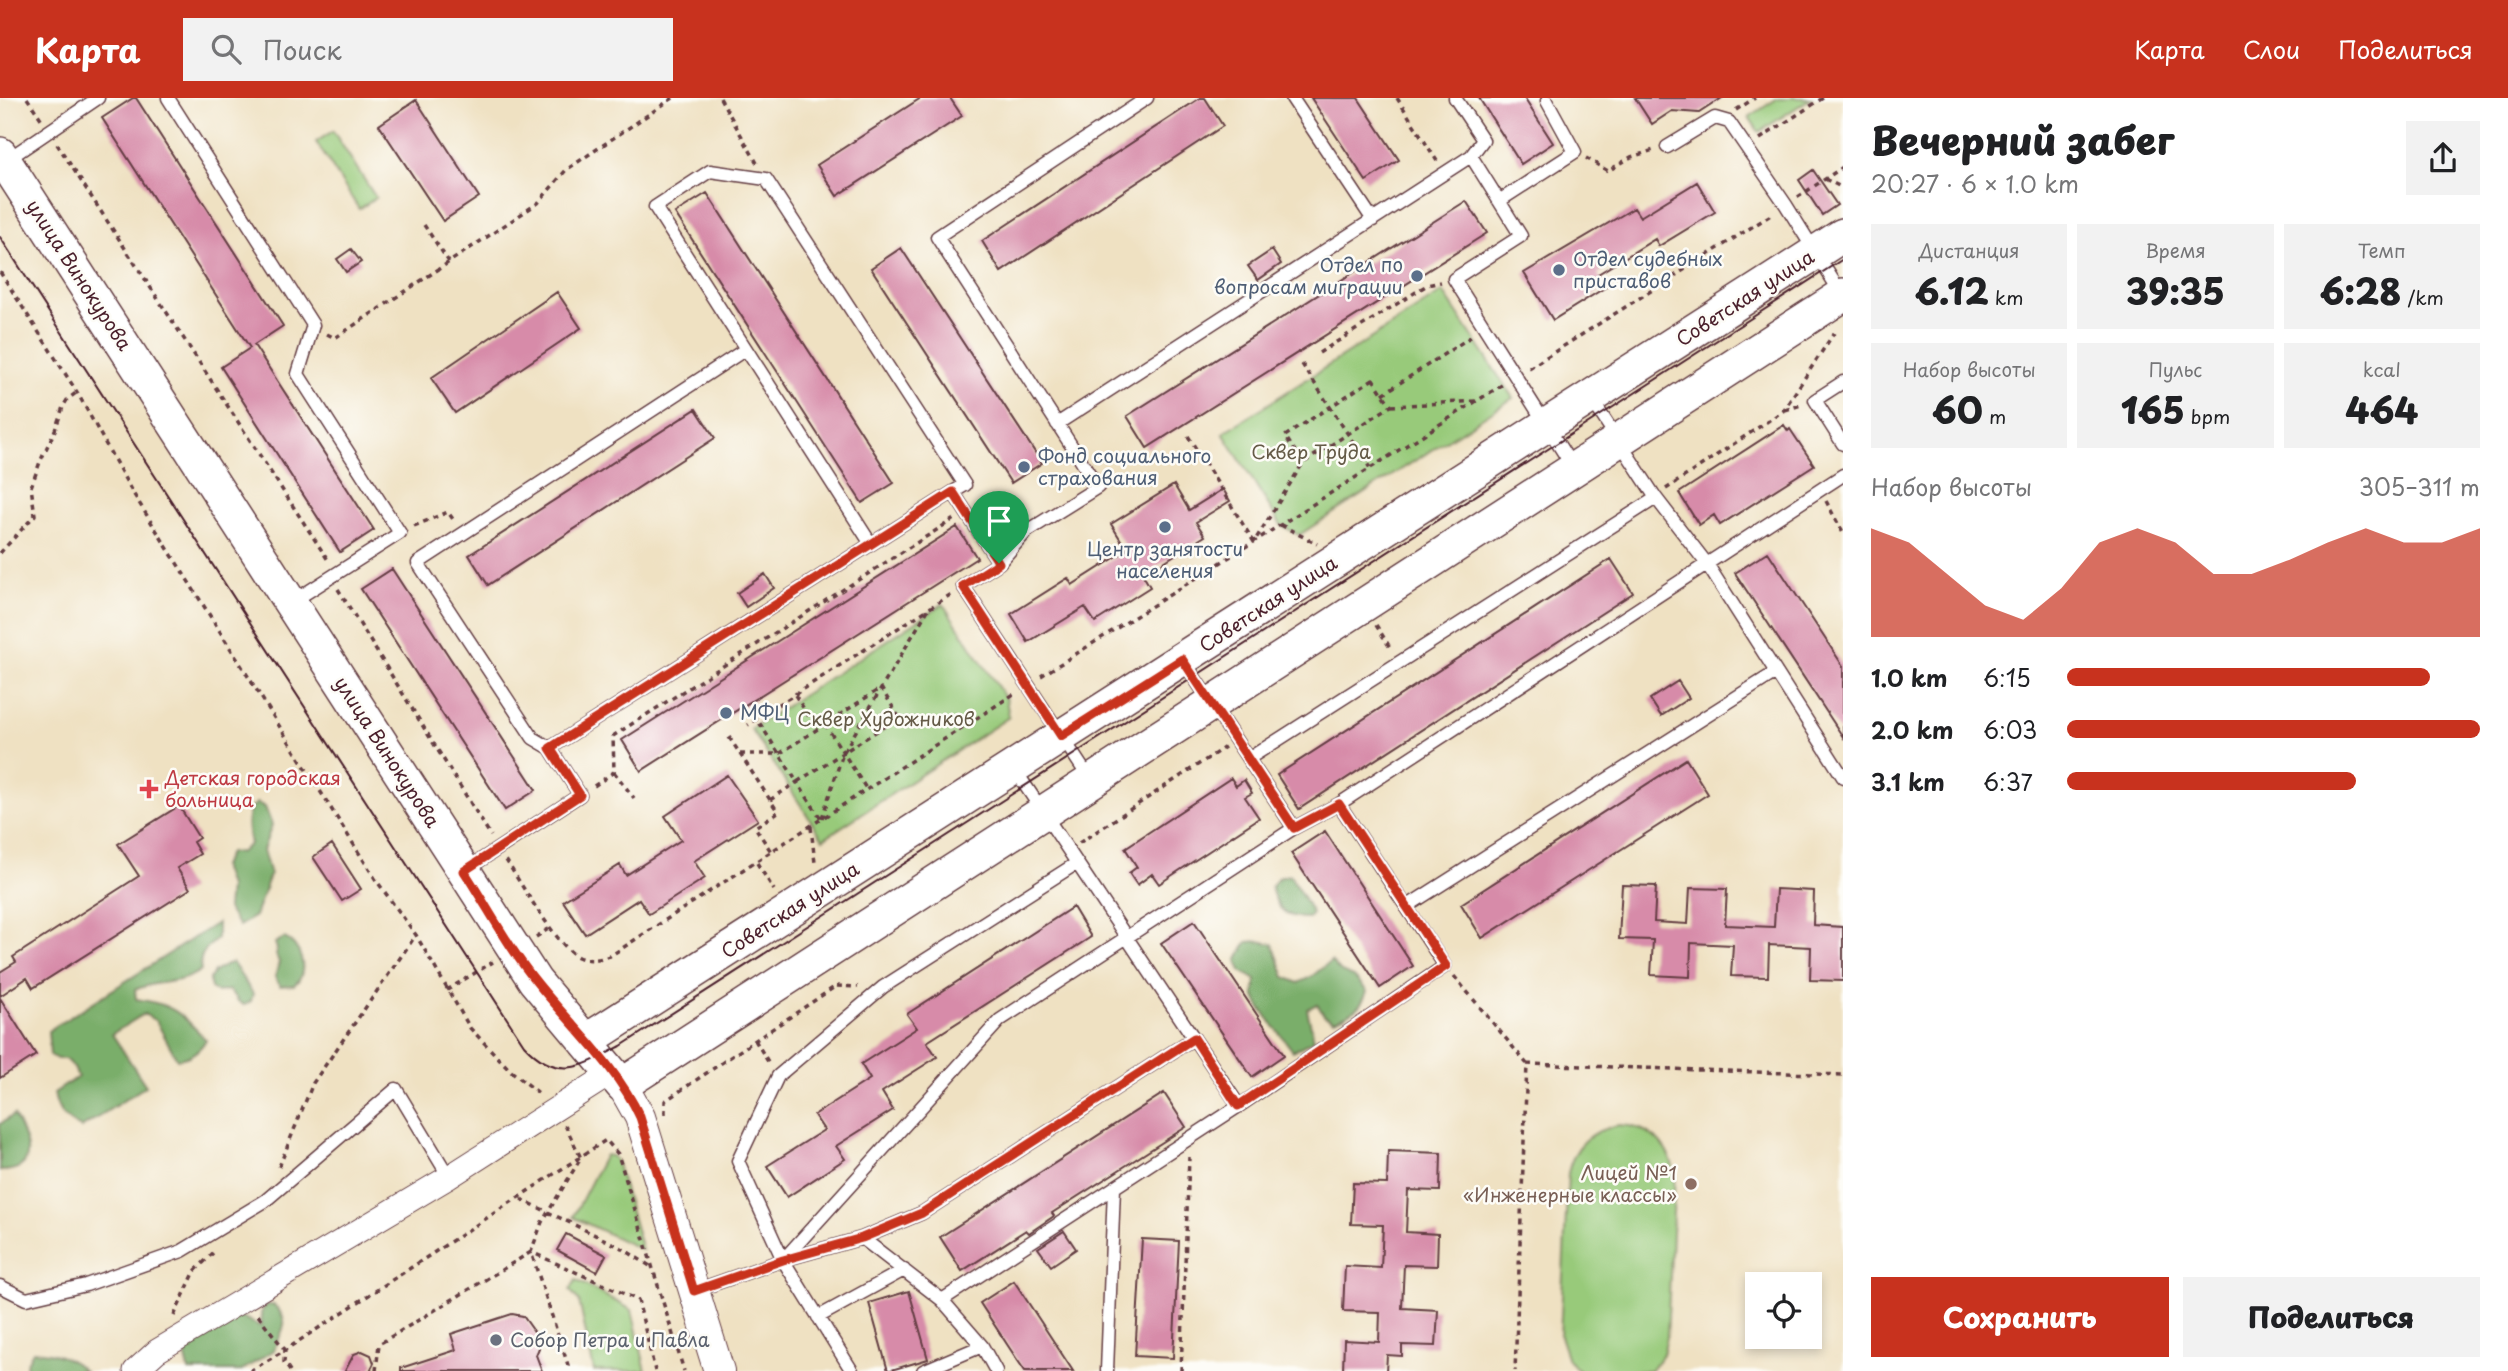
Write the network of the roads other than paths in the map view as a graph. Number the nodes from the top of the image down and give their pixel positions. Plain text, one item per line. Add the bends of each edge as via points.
1 (98, 98) edge
2 (168, 98) edge
3 (1147, 98) edge
4 (1292, 98) edge
5 (1455, 98) edge
6 (1548, 99) edge
7 (1667, 147) road end
8 (1471, 156) junction
9 (2, 157) edge
10 (1499, 201) junction
11 (1373, 220) junction
12 (1843, 235) edge
13 (1815, 253) junction
14 (1842, 295) edge
15 (746, 349) junction
16 (1843, 382) edge
17 (1590, 397) junction
18 (1057, 424) junction
19 (1546, 425) junction
20 (1618, 440) junction
21 (1843, 444) edge
22 (1574, 469) junction
23 (1843, 475) edge
24 (953, 492) junction
25 (1656, 498) junction
26 (871, 544) junction
27 (999, 563) junction
28 (1707, 565) junction
29 (291, 603) junction
30 (1182, 659) junction
31 (1776, 672) junction
32 (1212, 704) junction
33 (1061, 736) junction
34 (550, 748) junction
35 (1248, 759) junction
36 (1013, 767) junction
37 (1843, 777) edge
38 (1091, 782) junction
39 (1339, 804) junction
40 (1044, 813) junction
41 (1294, 828) junction
42 (1077, 863) junction
43 (464, 871) junction
44 (1406, 907) junction
45 (1127, 937) junction
46 (1194, 1038) junction
47 (586, 1041) junction
48 (617, 1079) junction
49 (1238, 1106) junction
50 (449, 1177) junction
51 (1114, 1188) junction
52 (862, 1238) junction
53 (783, 1260) junction
54 (904, 1270) junction
55 (0, 1286) edge
56 (694, 1291) junction
57 (942, 1300) junction
58 (818, 1317) junction
59 (982, 1346) junction
60 (135, 1371) edge
61 (719, 1371) edge
62 (852, 1371) edge
63 (923, 1371) edge
64 (996, 1371) edge
65 (1107, 1371) edge

1 - 9 lane
2 - 29 lane via 313,325 298,374 400,533
3 - 18 lane via 937,237
4 - 11 lane
5 - 8 lane via 1483,141
6 - 10 lane via 1575,152
7 - 13 lane via 1715,117 1729,122
8 - 10 lane
8 - 11 lane
9 - 29 main road, улица Винокурова
10 - 19 lane via 1521,236 1454,279
11 - 18 lane
12 - 13 main road, Советская улица
13 - 14 lane
13 - 17 main road, Советская улица
14 - 20 main road
15 - 24 lane via 655,207 710,171 766,179 965,485
15 - 26 lane
15 - 34 lane via 418,563 533,738
16 - 21 lane via 1815,400
17 - 19 main road, Советская улица
17 - 20 lane
18 - 27 lane via 1098,487 1026,532
19 - 22 lane
19 - 30 main road, Советская улица
20 - 22 main road
20 - 25 lane
22 - 32 main road
23 - 28 lane
24 - 26 lane
24 - 27 lane
25 - 28 lane
25 - 35 lane
26 - 34 lane
27 - 33 lane via 963,586
28 - 31 lane
28 - 39 lane
29 - 43 main road, улица Винокурова
30 - 32 lane
30 - 33 main road, Советская улица
31 - 37 lane
31 - 44 lane
32 - 35 lane
32 - 38 main road
33 - 36 main road, Советская улица
33 - 38 lane
34 - 43 lane via 580,795
35 - 41 lane
36 - 40 lane
36 - 47 main road, Советская улица
38 - 40 main road
39 - 41 lane
39 - 44 lane
40 - 42 lane
40 - 48 main road
41 - 45 lane
42 - 45 lane
42 - 53 lane via 883,987 778,1076 738,1161
43 - 47 main road, улица Винокурова via 536,981
44 - 49 lane via 1446,966
45 - 46 lane
45 - 53 lane via 1000,1020
46 - 49 lane
46 - 52 lane via 922,1213
47 - 48 main road, улица Винокурова
48 - 50 street via 556,1108
48 - 56 street, улица Винокурова via 640,1117
49 - 51 lane
50 - 55 lane via 396,1089 265,1201 182,1251 86,1285 26,1298
50 - 60 street via 157,1351
51 - 57 lane
51 - 65 lane
52 - 53 lane
52 - 54 lane
53 - 56 lane
53 - 58 lane
54 - 57 lane
54 - 58 lane
56 - 61 street, улица Винокурова
57 - 59 lane
58 - 62 lane
59 - 63 lane
59 - 64 lane

